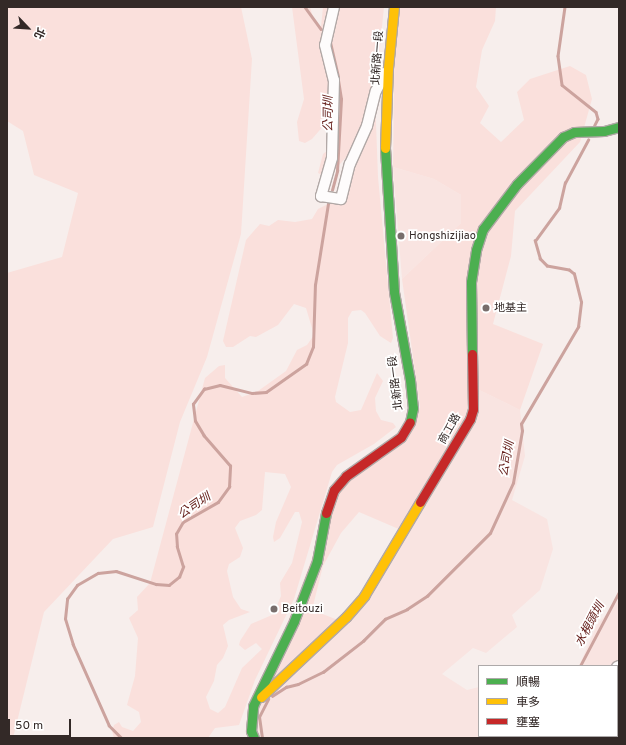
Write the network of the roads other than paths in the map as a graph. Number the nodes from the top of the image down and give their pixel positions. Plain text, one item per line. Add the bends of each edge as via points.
1 (334, 7) edge
2 (394, 7) edge
3 (388, 68) junction
4 (619, 127) edge
5 (253, 706) junction
6 (254, 738) edge

1 - 3 street via 325,44 334,80 333,151 321,196 341,199 350,164 367,126 376,91
2 - 3 main road, 北新路一段
3 - 5 main road, 北新路一段 via 386,140 394,292 410,380 413,408 410,424 401,437 346,476 334,490 327,508 317,561 294,621
4 - 5 main road, 商工路 via 604,131 574,132 563,137 517,184 487,223 476,250 471,282 473,410 470,419 364,596 346,617
5 - 6 main road via 251,731

